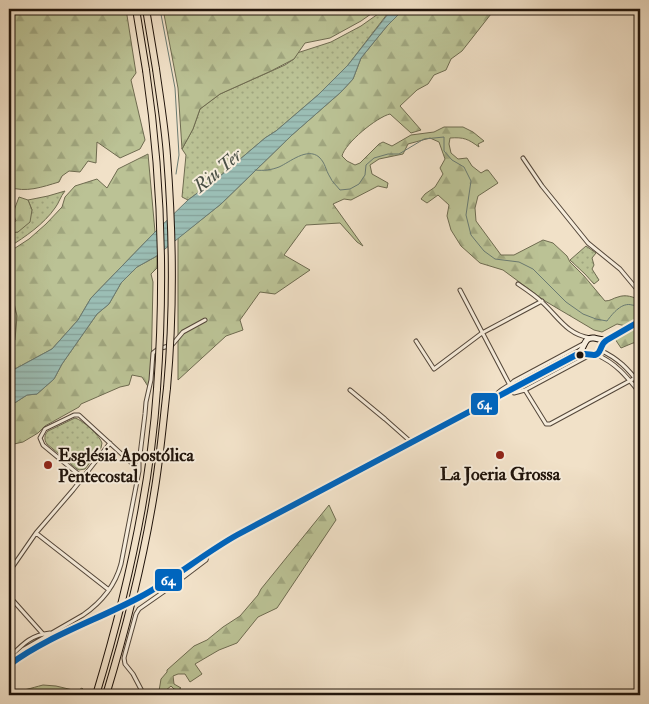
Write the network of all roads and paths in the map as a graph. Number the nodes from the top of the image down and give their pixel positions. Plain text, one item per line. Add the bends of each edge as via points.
1 (136, 9) edge
2 (146, 9) edge
3 (523, 158) dead end
4 (518, 284) dead end
5 (460, 290) dead end
6 (640, 293) edge
7 (542, 301) junction
8 (205, 320) dead end
9 (639, 322) edge
10 (482, 333) junction
11 (579, 336) junction
12 (594, 339) junction
13 (607, 340) junction
14 (416, 341) dead end
15 (584, 345) junction
16 (595, 352) junction
17 (576, 355) junction
18 (635, 378) junction
19 (631, 381) junction
20 (640, 384) edge
21 (511, 387) junction
22 (350, 390) dead end
23 (525, 390) junction
24 (640, 392) edge
25 (412, 442) junction
26 (110, 443) junction
27 (139, 472) junction
28 (82, 478) junction
29 (36, 533) junction
30 (208, 553) junction
31 (9, 572) edge
32 (110, 590) junction
33 (9, 596) edge
34 (44, 635) junction
35 (9, 658) edge
36 (9, 664) edge
37 (95, 695) edge
38 (106, 695) edge
39 (144, 695) edge

1 - 37 highway, bridge via 156,141 162,311 151,449 136,538 119,616
2 - 38 highway, bridge via 166,149 171,229 171,320 160,453 145,541 132,603
3 - 6 street via 588,243 620,269
4 - 7 street
5 - 10 street
7 - 10 street
7 - 11 street via 565,327
8 - 27 street via 186,330 172,345 158,348 153,353
9 - 13 main road
10 - 14 street via 434,369
10 - 21 street
11 - 12 street
11 - 15 street
12 - 13 main road
12 - 15 main road via 586,340
12 - 16 main road
13 - 16 main road
15 - 16 main road via 584,351
15 - 17 main road
15 - 21 street via 514,381
16 - 17 main road
16 - 18 street via 612,356
16 - 19 street
16 - 23 street
17 - 21 main road
18 - 19 street
18 - 20 street
19 - 23 street via 550,424 546,424
19 - 24 street
21 - 23 street via 514,393
21 - 25 main road
22 - 25 street
25 - 30 main road
26 - 27 street
26 - 28 street
26 - 28 street via 77,414 45,429 40,438 43,446
27 - 32 street via 121,564
28 - 29 street
29 - 31 street
29 - 32 street
30 - 36 main road, bridge via 141,597 38,646
30 - 39 street via 206,560 142,606 136,614 124,660
32 - 34 street via 87,613
33 - 34 street
34 - 35 street via 28,640
34 - 36 street

